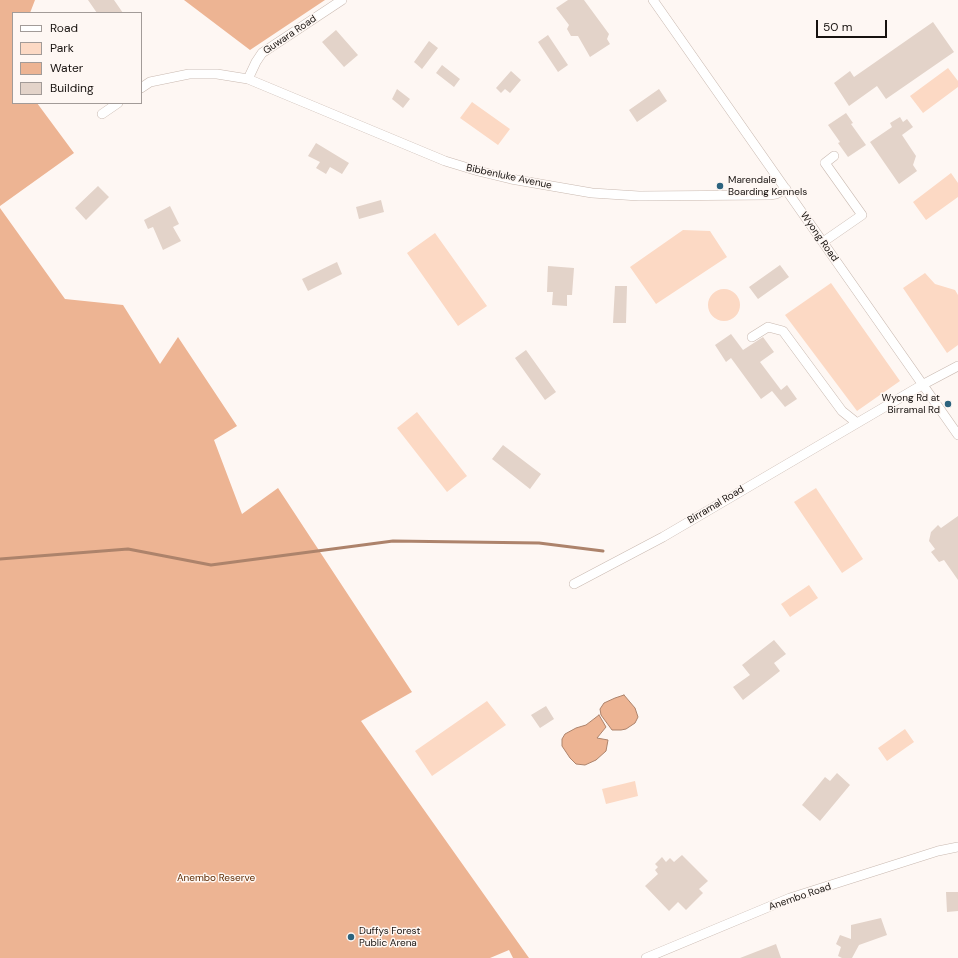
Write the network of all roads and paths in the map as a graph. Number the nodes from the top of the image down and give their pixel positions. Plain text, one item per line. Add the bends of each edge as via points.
1 (342, 0) edge
2 (653, 0) edge
3 (248, 79) junction
4 (142, 87) edge
5 (117, 104) edge
6 (102, 114) dead end
7 (834, 156) dead end
8 (850, 182) dead end
9 (842, 188) junction
10 (786, 189) junction
11 (823, 242) junction
12 (752, 337) dead end
13 (958, 366) edge
14 (922, 385) junction
15 (857, 423) junction
16 (958, 435) edge
17 (574, 584) dead end
18 (958, 847) edge
19 (646, 958) edge

1 - 3 street, Guwara Road via 262,53
2 - 10 street, Wyong Road
3 - 4 street, Bibbenluke Avenue via 216,74 189,74 150,82
3 - 10 street, Bibbenluke Avenue via 445,161 511,179 592,193 639,196 776,194
5 - 6 street
7 - 9 street via 825,164
8 - 9 street
9 - 11 street via 862,215
10 - 11 street, Wyong Road
11 - 14 street, Wyong Road
12 - 15 street via 768,327 783,331 842,411
13 - 14 street, Birramal Road
14 - 15 street, Birramal Road
14 - 16 street, Wyong Road
15 - 17 street, Birramal Road via 663,537
18 - 19 street, Anembo Road via 790,898

